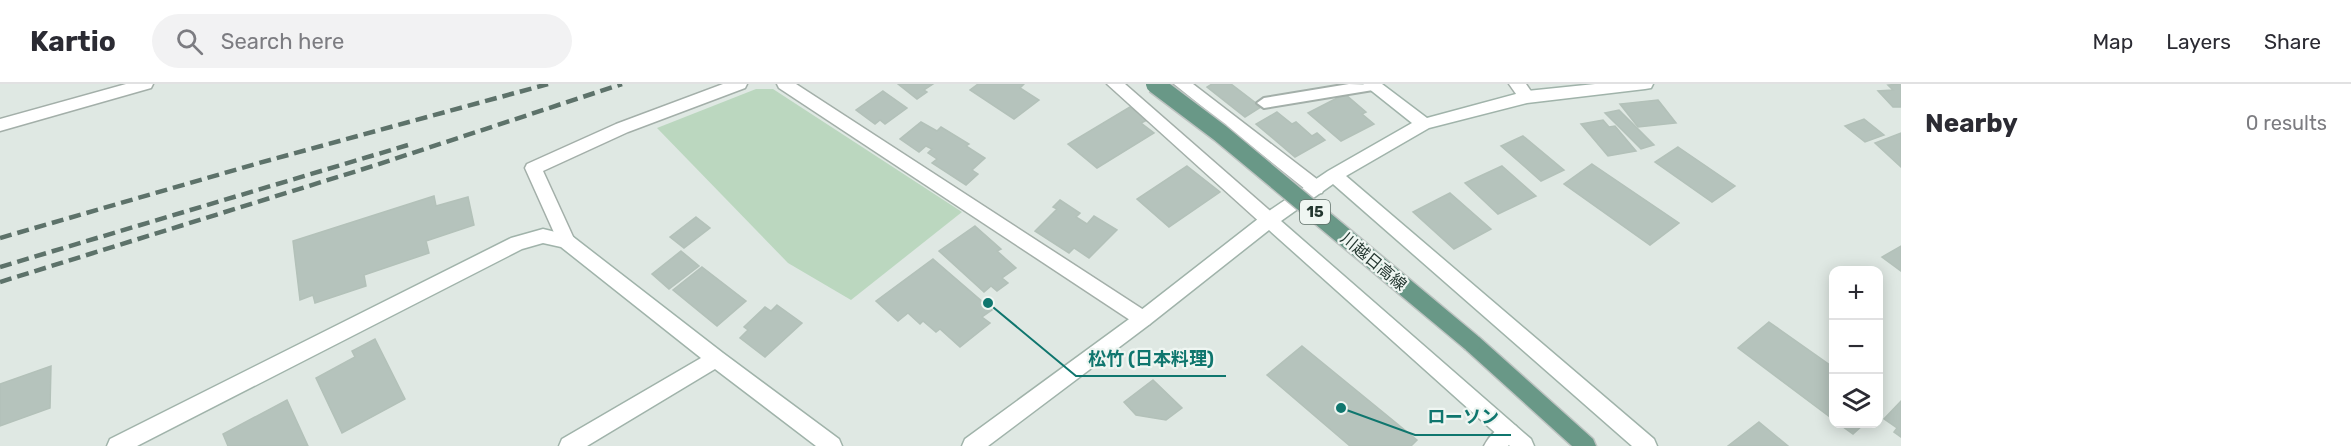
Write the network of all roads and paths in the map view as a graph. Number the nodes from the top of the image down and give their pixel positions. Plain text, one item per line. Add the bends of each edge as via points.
1 (145, 84) edge
2 (740, 84) edge
3 (785, 84) edge
4 (1115, 84) edge
5 (1155, 84) edge
6 (1182, 84) edge
7 (1645, 84) edge
8 (1372, 85) edge
9 (1522, 90) edge
10 (1264, 103) dead end
11 (1424, 124) junction
12 (0, 126) edge
13 (1334, 176) junction
14 (1316, 188) junction
15 (1269, 220) junction
16 (566, 241) junction
17 (1143, 319) junction
18 (716, 358) junction
19 (1509, 432) junction
20 (117, 446) edge
21 (569, 446) edge
22 (832, 446) edge
23 (972, 446) edge
24 (1494, 446) edge
25 (1524, 446) edge
26 (1586, 446) edge
27 (1647, 446) edge

1 - 12 street
2 - 16 street via 622,128 532,168
3 - 17 street
4 - 15 street
5 - 26 main road, 川越日高線 / 15, bridge via 1220,133 1472,343
6 - 14 street
7 - 9 street
8 - 10 lane
8 - 11 street
9 - 11 street
11 - 13 street
13 - 14 street
13 - 27 street
14 - 15 street
15 - 17 street
15 - 19 street
16 - 18 street
16 - 20 street via 543,236 517,243
17 - 23 street
18 - 21 street
18 - 22 street
19 - 24 street
19 - 25 street

